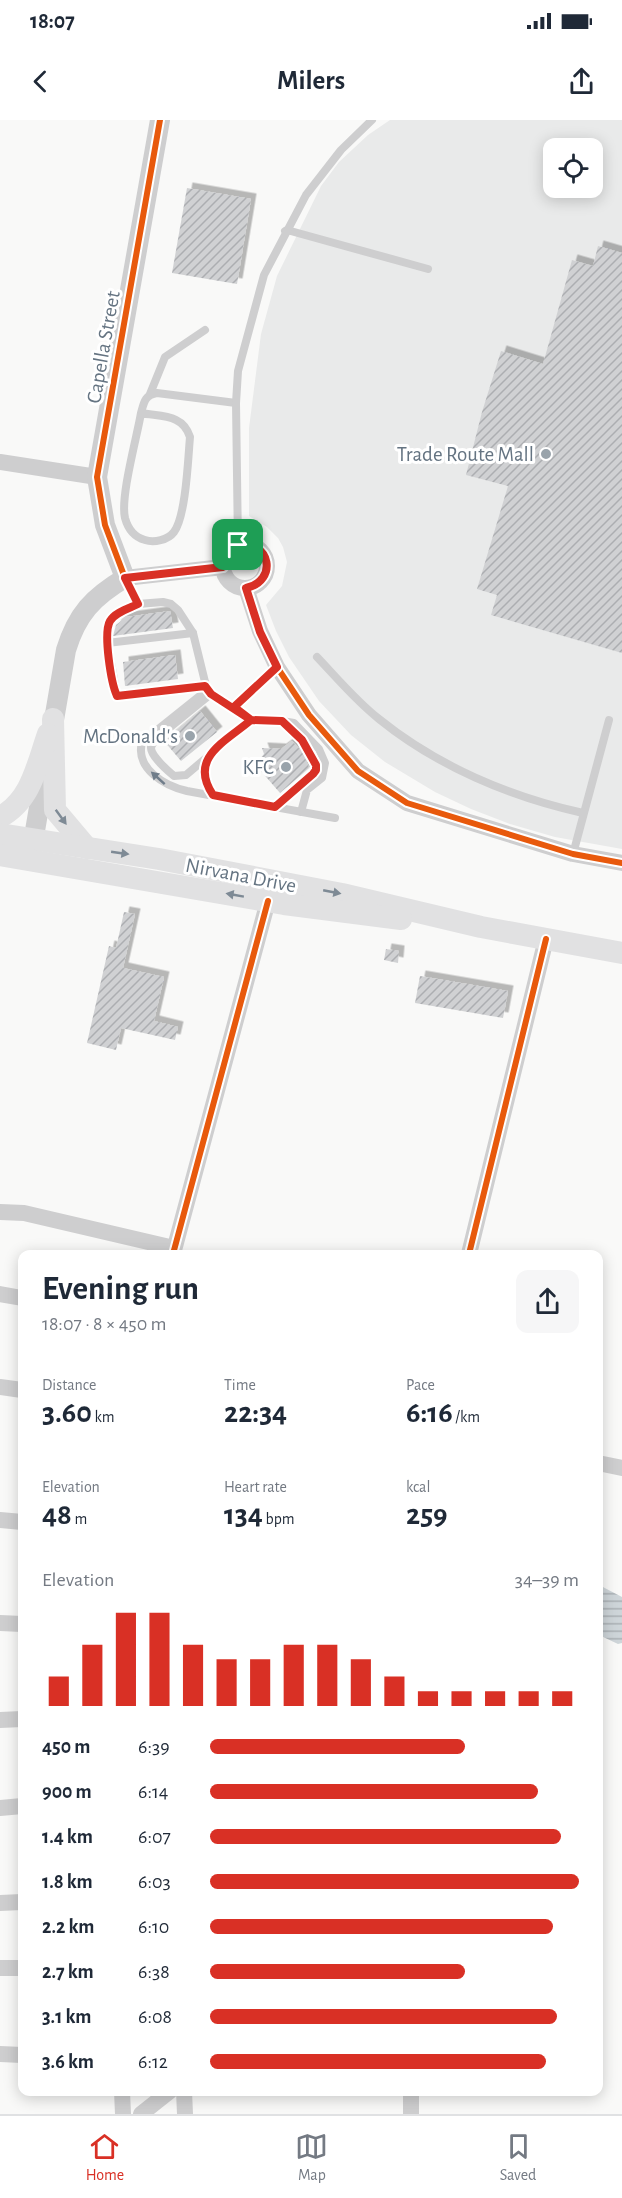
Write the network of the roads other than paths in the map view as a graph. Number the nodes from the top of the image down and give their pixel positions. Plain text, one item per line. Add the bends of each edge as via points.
1 (160, 120) edge
2 (370, 120) edge
3 (285, 231) junction
4 (428, 269) dead end
5 (205, 330) dead end
6 (150, 394) junction
7 (236, 403) junction
8 (141, 413) junction
9 (0, 462) edge
10 (97, 477) junction
11 (238, 545) junction
12 (223, 567) junction
13 (125, 578) junction
14 (246, 588) junction
15 (138, 604) junction
16 (193, 633) junction
17 (107, 643) junction
18 (317, 657) dead end
19 (277, 667) junction
20 (208, 690) junction
21 (234, 707) junction
22 (53, 719) junction
23 (251, 720) junction
24 (609, 720) dead end
25 (282, 721) junction
26 (207, 757) junction
27 (213, 795) junction
28 (275, 807) junction
29 (301, 812) junction
30 (583, 813) junction
31 (0, 817) edge
32 (335, 818) dead end
33 (0, 834) edge
34 (87, 848) junction
35 (31, 851) junction
36 (573, 854) junction
37 (0, 855) edge
38 (622, 863) edge
39 (268, 901) junction
40 (480, 927) junction
41 (546, 939) junction
42 (622, 953) edge
43 (0, 1212) edge
44 (169, 1250) edge
45 (173, 1250) edge
46 (470, 1250) edge
47 (0, 1294) edge
48 (18, 1297) edge
49 (0, 1387) edge
50 (18, 1389) edge
51 (603, 1464) edge
52 (622, 1468) edge
53 (0, 1521) edge
54 (18, 1522) edge
55 (0, 1623) edge
56 (18, 1624) edge
57 (18, 1719) edge
58 (0, 1720) edge
59 (18, 1806) edge
60 (0, 1808) edge
61 (18, 1902) edge
62 (0, 1903) edge
63 (0, 1968) edge
64 (18, 1968) edge
65 (0, 2054) edge
66 (18, 2055) edge
67 (122, 2096) edge
68 (164, 2096) edge
69 (184, 2096) edge
70 (411, 2096) edge
71 (123, 2114) edge
72 (141, 2114) edge
73 (185, 2114) edge
74 (411, 2114) edge

1 - 10 street, Capella Street
2 - 3 lane via 340,150
3 - 4 lane
3 - 7 lane via 264,275 238,371
5 - 6 lane via 165,357
6 - 7 lane
6 - 8 lane
7 - 11 lane
8 - 8 lane via 124,516 137,538 149,542 174,534 184,495 190,437 182,421
9 - 10 street
10 - 13 street, Capella Street via 105,525
11 - 12 street via 227,553
11 - 14 street via 260,549 267,562 260,582
12 - 13 street
12 - 14 street via 233,584
13 - 15 lane
13 - 22 street via 103,591 76,625 66,650
14 - 19 street via 260,632
15 - 16 lane via 171,604
15 - 17 lane via 110,621
16 - 17 lane
16 - 20 lane
17 - 20 lane via 118,697
18 - 30 lane via 379,719 445,763 534,800
19 - 21 lane
19 - 36 street via 309,715 358,771 406,803
20 - 21 lane
20 - 26 lane via 151,747 174,776 186,775
27 -> 20 lane via 179,790 161,782 148,767 141,748 147,737
21 - 23 lane
22 - 31 main road via 24,797
22 -> 34 main road via 55,810
22 - 35 street
23 - 25 lane
23 - 26 lane
24 - 30 lane
25 - 28 lane via 309,750 316,770
25 - 29 lane via 294,723 319,749 325,763 322,778 307,790
26 - 27 lane via 204,778
27 - 28 lane
28 - 29 lane
29 - 32 lane
30 - 36 lane
33 - 35 main road, Nirvana Drive
34 - 35 main road, Nirvana Drive
34 -> 40 main road, Nirvana Drive via 342,894
35 - 37 main road, Nirvana Drive
39 -> 35 main road, Nirvana Drive
36 - 38 street
39 - 40 main road, Nirvana Drive
39 - 45 street
40 - 41 main road, Nirvana Drive
41 - 42 main road, Nirvana Drive
41 - 46 street
43 - 44 street via 24,1213
47 - 48 street
49 - 50 street
51 - 52 street
53 - 54 street
55 - 56 street
57 - 58 street
59 - 60 street
61 - 62 street
63 - 64 street
65 - 66 street
67 - 71 street
68 - 72 street
69 - 73 street
70 - 74 street

